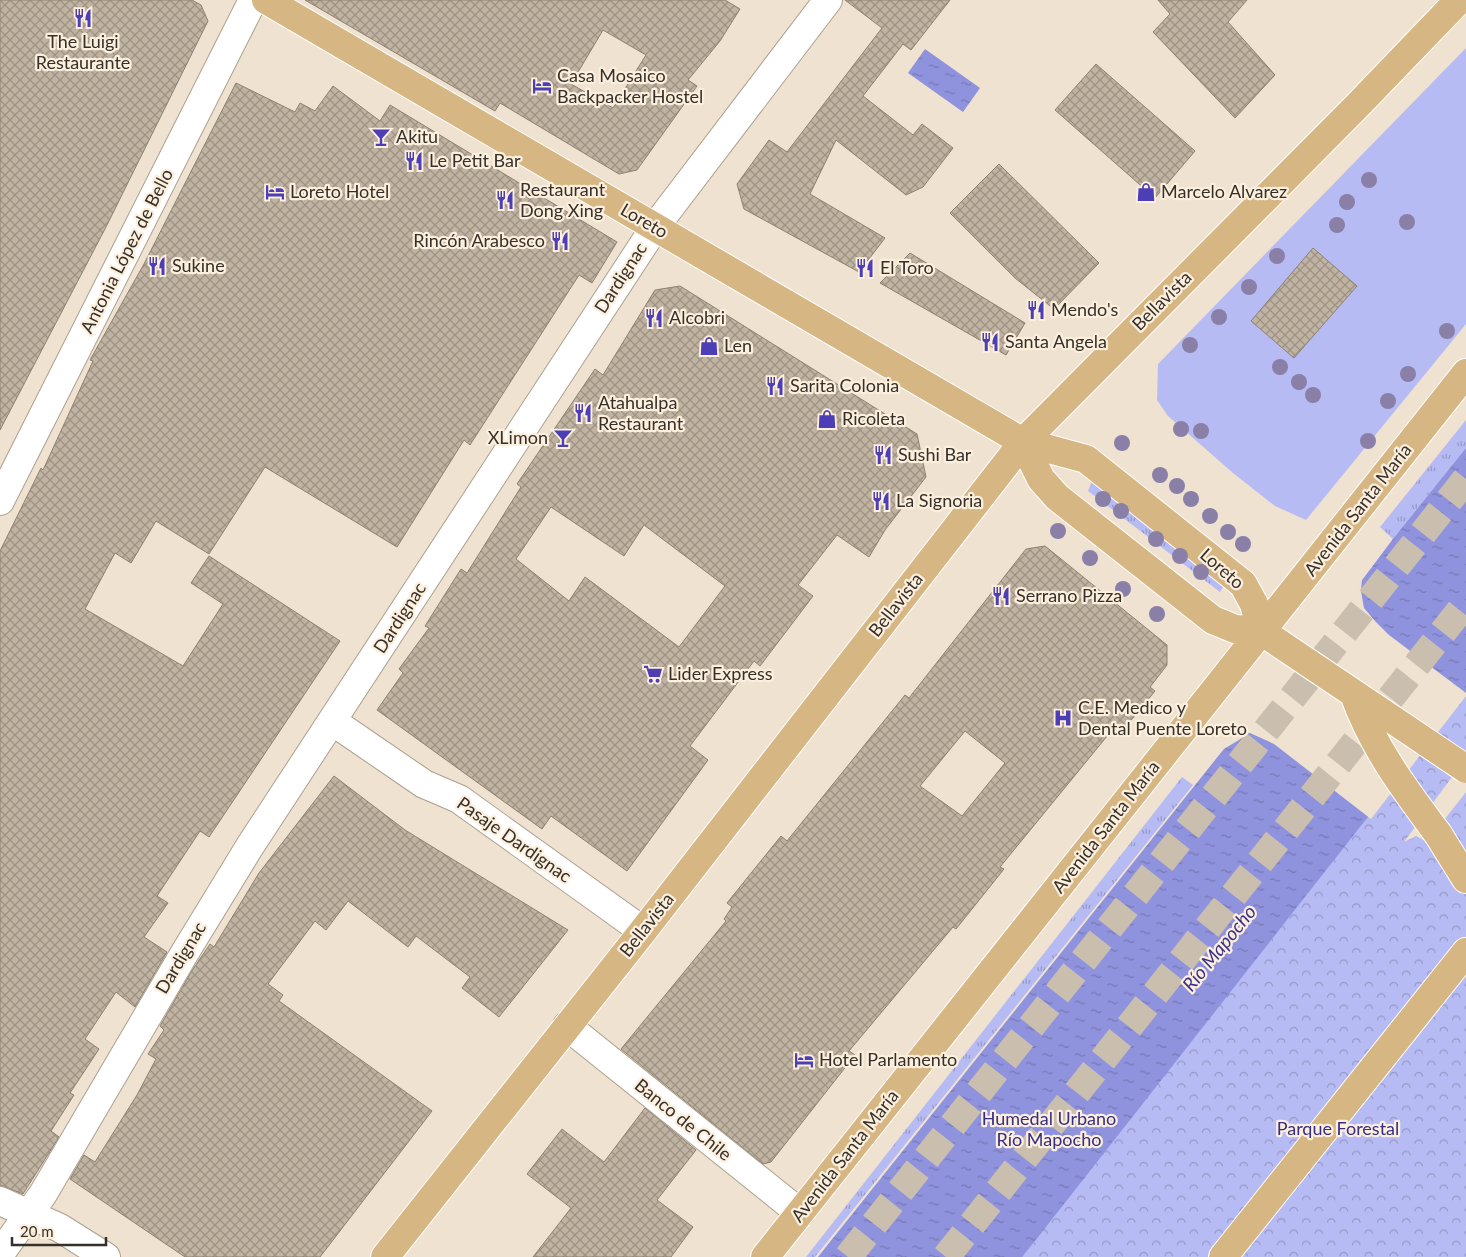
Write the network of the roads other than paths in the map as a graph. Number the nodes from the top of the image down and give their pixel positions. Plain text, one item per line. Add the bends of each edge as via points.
1 (253, 0) edge
2 (266, 0) edge
3 (828, 0) edge
4 (1459, 0) edge
5 (655, 227) junction
6 (1466, 373) edge
7 (1023, 442) junction
8 (0, 501) edge
9 (1262, 631) junction
10 (1354, 694) junction
11 (332, 721) junction
12 (1466, 769) edge
13 (1466, 879) edge
14 (643, 931) junction
15 (1466, 931) edge
16 (1461, 959) edge
17 (567, 1026) junction
18 (0, 1201) edge
19 (800, 1213) junction
20 (29, 1216) junction
21 (0, 1254) edge
22 (106, 1257) edge
23 (386, 1257) edge
24 (765, 1257) edge
25 (1223, 1257) edge

1 - 8 street, Antonia López de Bello
2 - 5 main road, Loreto
3 - 5 street, Dardignac
4 - 7 main road, Bellavista
5 - 7 main road, Loreto
5 - 11 street, Dardignac
6 - 9 main road, Avenida Santa María
7 - 9 main road via 1041,479 1057,497 1213,620 1235,629
7 - 9 main road, Loreto via 1066,452 1094,465 1243,584 1254,604
7 - 14 main road, Bellavista
9 - 10 main road, bridge
9 - 19 main road, Avenida Santa María
10 - 12 main road, bridge
10 - 13 main road, bridge via 1376,746
11 - 14 street, Pasaje Dardignac via 424,784 459,799
11 - 20 street, Dardignac via 214,902
14 - 17 main road, Bellavista
15 - 16 main road
16 - 25 main road
17 - 19 street, Banco de Chile
17 - 23 main road, Bellavista
18 - 20 street
19 - 24 main road, Avenida Santa María
20 - 21 street, Dardignac
20 - 22 street via 74,1236

